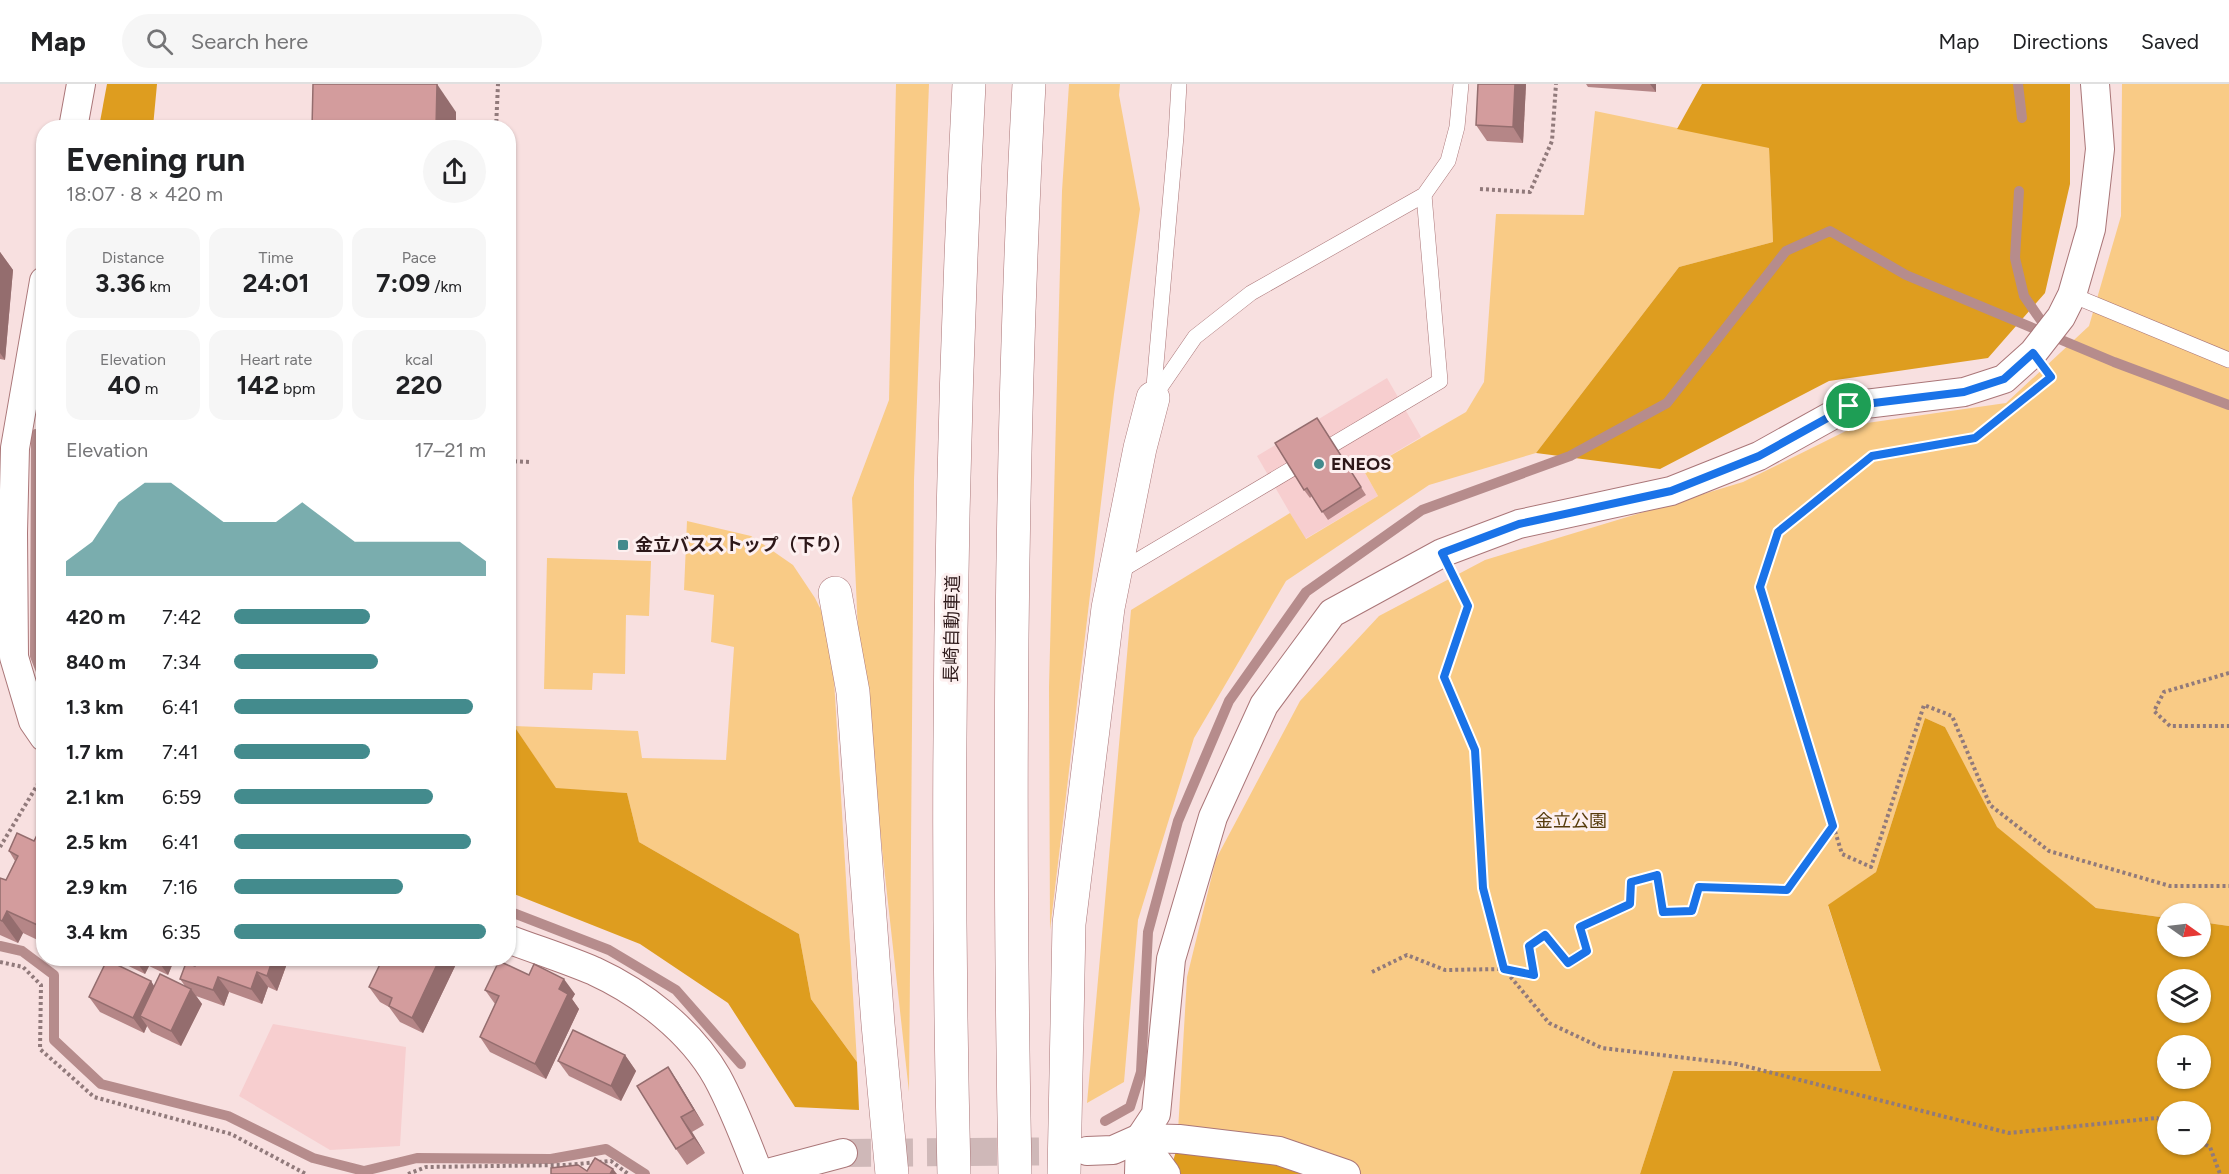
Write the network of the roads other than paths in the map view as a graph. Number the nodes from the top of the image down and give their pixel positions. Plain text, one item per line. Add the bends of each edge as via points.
1 (81, 84) edge
2 (969, 84) edge
3 (1029, 84) edge
4 (1179, 84) edge
5 (1461, 84) edge
6 (2095, 84) edge
7 (74, 120) edge
8 (1424, 195) junction
9 (2067, 306) junction
10 (36, 327) edge
11 (2229, 360) edge
12 (1153, 398) junction
13 (1115, 574) junction
14 (835, 593) dead end
15 (36, 725) edge
16 (516, 942) edge
17 (1140, 1138) junction
18 (1087, 1150) tunnel mouth
19 (843, 1154) tunnel mouth
20 (759, 1174) edge
21 (764, 1174) edge
22 (892, 1174) edge
23 (954, 1174) edge
24 (1015, 1174) edge
25 (1064, 1174) edge
26 (1139, 1174) edge
27 (1166, 1174) edge
28 (1346, 1174) edge

1 - 7 street
2 - 23 highway, 長崎自動車道 via 960,249 950,707
3 - 24 highway via 1020,252 1011,697
4 - 12 lane
5 - 8 lane via 1457,127 1448,160
6 - 9 street via 2100,149 2091,229
8 - 12 lane via 1251,293 1196,337
8 - 13 lane via 1440,381
9 - 11 lane
9 - 17 street via 2033,353 2004,379 1964,392 1849,406 1759,456 1671,491 1519,524 1442,553 1332,613 1264,705 1213,817 1171,959 1156,1113
10 - 15 street via 15,448 14,657
12 - 13 highway
13 - 25 highway via 1069,924
14 - 22 highway via 853,692
16 - 20 street via 595,972 640,997 689,1038 717,1076
17 - 18 street via 1113,1150
17 - 26 street
17 - 27 street
17 - 28 street via 1279,1151
19 - 21 street

